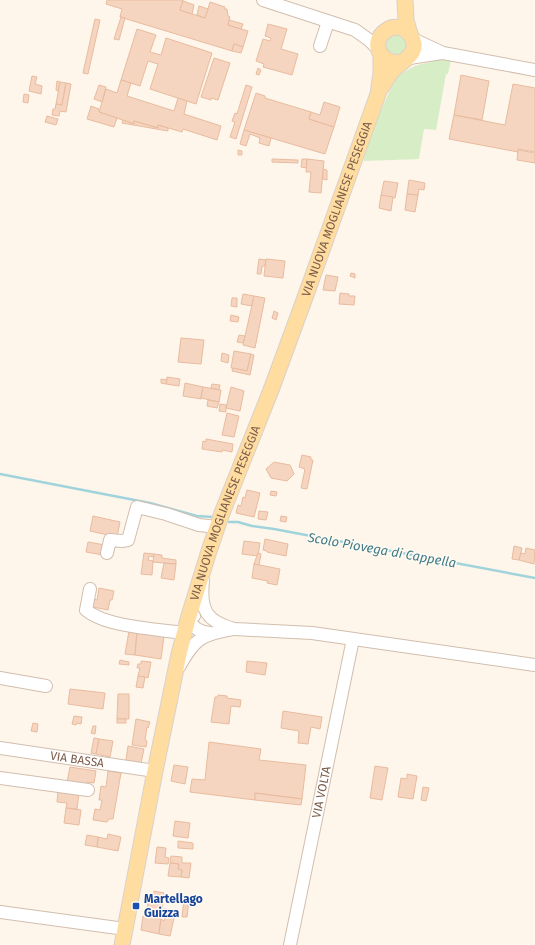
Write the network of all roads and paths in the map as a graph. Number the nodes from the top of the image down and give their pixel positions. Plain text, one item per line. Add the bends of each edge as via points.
1 (263, 0) edge
2 (404, 0) edge
3 (328, 22) junction
4 (388, 29) junction
5 (355, 30) junction
6 (411, 36) junction
7 (320, 46) dead end
8 (380, 53) junction
9 (443, 53) junction
10 (405, 61) junction
11 (535, 70) edge
12 (378, 94) junction
13 (217, 527) junction
14 (107, 553) dead end
15 (204, 566) junction
16 (90, 589) dead end
17 (210, 618) junction
18 (186, 626) junction
19 (234, 629) junction
20 (210, 633) junction
21 (353, 639) junction
22 (535, 665) edge
23 (174, 675) junction
24 (0, 678) edge
25 (46, 686) dead end
26 (0, 748) edge
27 (155, 772) junction
28 (0, 778) edge
29 (88, 790) dead end
30 (0, 912) edge
31 (125, 929) junction
32 (122, 945) edge
33 (290, 945) edge

1 - 3 street
2 - 4 main road, VIA NUOVA MOGLIANESE PESEGGIA via 399,14
2 - 6 main road, VIA NUOVA MOGLIANESE PESEGGIA
3 - 5 street
3 - 7 street
4 - 5 street
4 - 6 main road via 401,28
4 - 8 main road, VIA NUOVA MOGLIANESE PESEGGIA via 379,39
5 - 8 street via 369,40
6 - 9 street
6 - 10 main road, VIA NUOVA MOGLIANESE PESEGGIA via 413,50
8 - 10 main road via 391,62
8 - 12 main road, VIA NUOVA MOGLIANESE PESEGGIA via 381,74
9 - 10 street
9 - 11 street
10 - 12 main road, VIA NUOVA MOGLIANESE PESEGGIA via 390,74
12 - 13 main road, VIA NUOVA MOGLIANESE PESEGGIA via 304,303
13 - 14 street via 199,525 137,508 128,540 110,540
13 - 15 main road, VIA NUOVA MOGLIANESE PESEGGIA
15 - 17 street via 202,599
15 - 18 main road, VIA NUOVA MOGLIANESE PESEGGIA
16 - 18 street via 86,610 92,615 120,623
17 - 18 street via 197,615
17 - 19 street
18 - 20 street
18 - 23 main road, VIA NUOVA MOGLIANESE PESEGGIA
19 - 20 street
19 - 21 street via 312,633
20 - 23 street via 188,650
21 - 22 street
21 - 33 street, VIA VOLTA
23 - 27 main road, VIA NUOVA MOGLIANESE PESEGGIA
24 - 25 street
26 - 27 street, VIA BASSA
27 - 31 main road, VIA NUOVA MOGLIANESE PESEGGIA
28 - 29 street
30 - 31 street
31 - 32 main road, VIA NUOVA MOGLIANESE PESEGGIA

